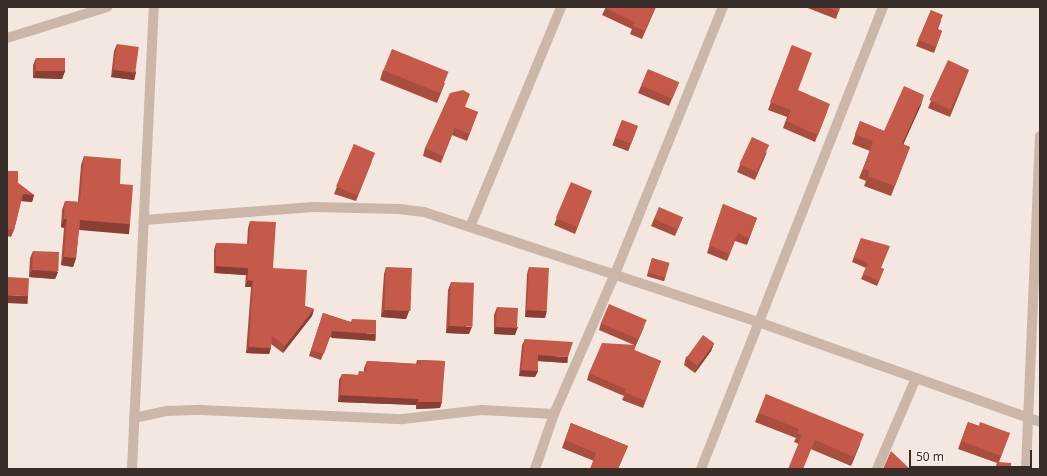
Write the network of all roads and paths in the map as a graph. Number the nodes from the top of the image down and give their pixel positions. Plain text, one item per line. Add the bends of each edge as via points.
1 (107, 7) edge
2 (154, 7) edge
3 (561, 7) edge
4 (723, 7) edge
5 (883, 7) edge
6 (73, 11) edge
7 (7, 38) edge
8 (1040, 136) edge
9 (144, 220) junction
10 (470, 227) junction
11 (615, 274) junction
12 (758, 322) junction
13 (916, 378) junction
14 (554, 414) junction
15 (1028, 417) junction
16 (134, 418) junction
17 (1040, 422) edge
18 (132, 469) edge
19 (535, 469) edge
20 (701, 469) edge
21 (877, 469) edge
22 (1026, 469) edge

1 - 6 street
2 - 9 street
3 - 10 street
4 - 11 street
5 - 12 street
6 - 7 street
8 - 15 street
9 - 10 street via 314,207 364,208 424,212
9 - 16 street
10 - 11 street
11 - 12 street
11 - 14 street
12 - 13 street
12 - 20 street
13 - 15 street
13 - 21 street
14 - 16 street via 481,410 402,419 201,410 168,411
14 - 19 street
15 - 17 street
15 - 22 street
16 - 18 street

